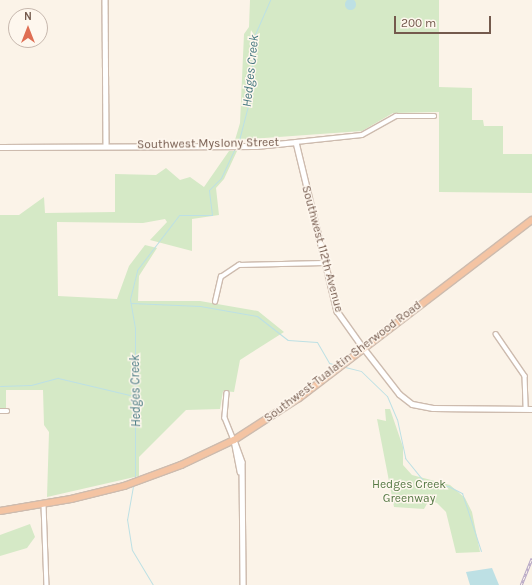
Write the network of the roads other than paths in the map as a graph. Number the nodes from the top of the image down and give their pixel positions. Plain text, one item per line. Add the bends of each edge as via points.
1 (105, 0) edge
2 (434, 116) dead end
3 (296, 142) junction
4 (0, 146) edge
5 (106, 146) junction
6 (532, 220) edge
7 (324, 263) junction
8 (215, 302) dead end
9 (496, 334) dead end
10 (364, 349) junction
11 (227, 393) dead end
12 (526, 409) junction
13 (532, 409) edge
14 (0, 411) edge
15 (7, 411) dead end
16 (234, 440) junction
17 (44, 504) junction
18 (0, 511) edge
19 (47, 585) edge
20 (243, 585) edge

1 - 5 street
2 - 3 street, Southwest Myslony Street via 396,116 362,135
3 - 5 street, Southwest Myslony Street via 243,146
3 - 7 street, Southwest 112th Avenue
4 - 5 street, Southwest Myslony Street
6 - 10 highway, Southwest Tualatin Sherwood Road
7 - 8 street via 243,264 225,273 216,287
7 - 10 street, Southwest 112th Avenue via 339,316
9 - 12 street via 525,376
10 - 12 main road via 399,394 412,404 434,408
10 - 16 highway, Southwest Tualatin Sherwood Road via 294,402
11 - 16 street via 225,421
12 - 13 main road
14 - 15 street
16 - 17 highway, Southwest Tualatin Sherwood Road via 143,479
16 - 20 street via 242,458
17 - 18 highway, Southwest Tualatin Sherwood Road
17 - 19 street

